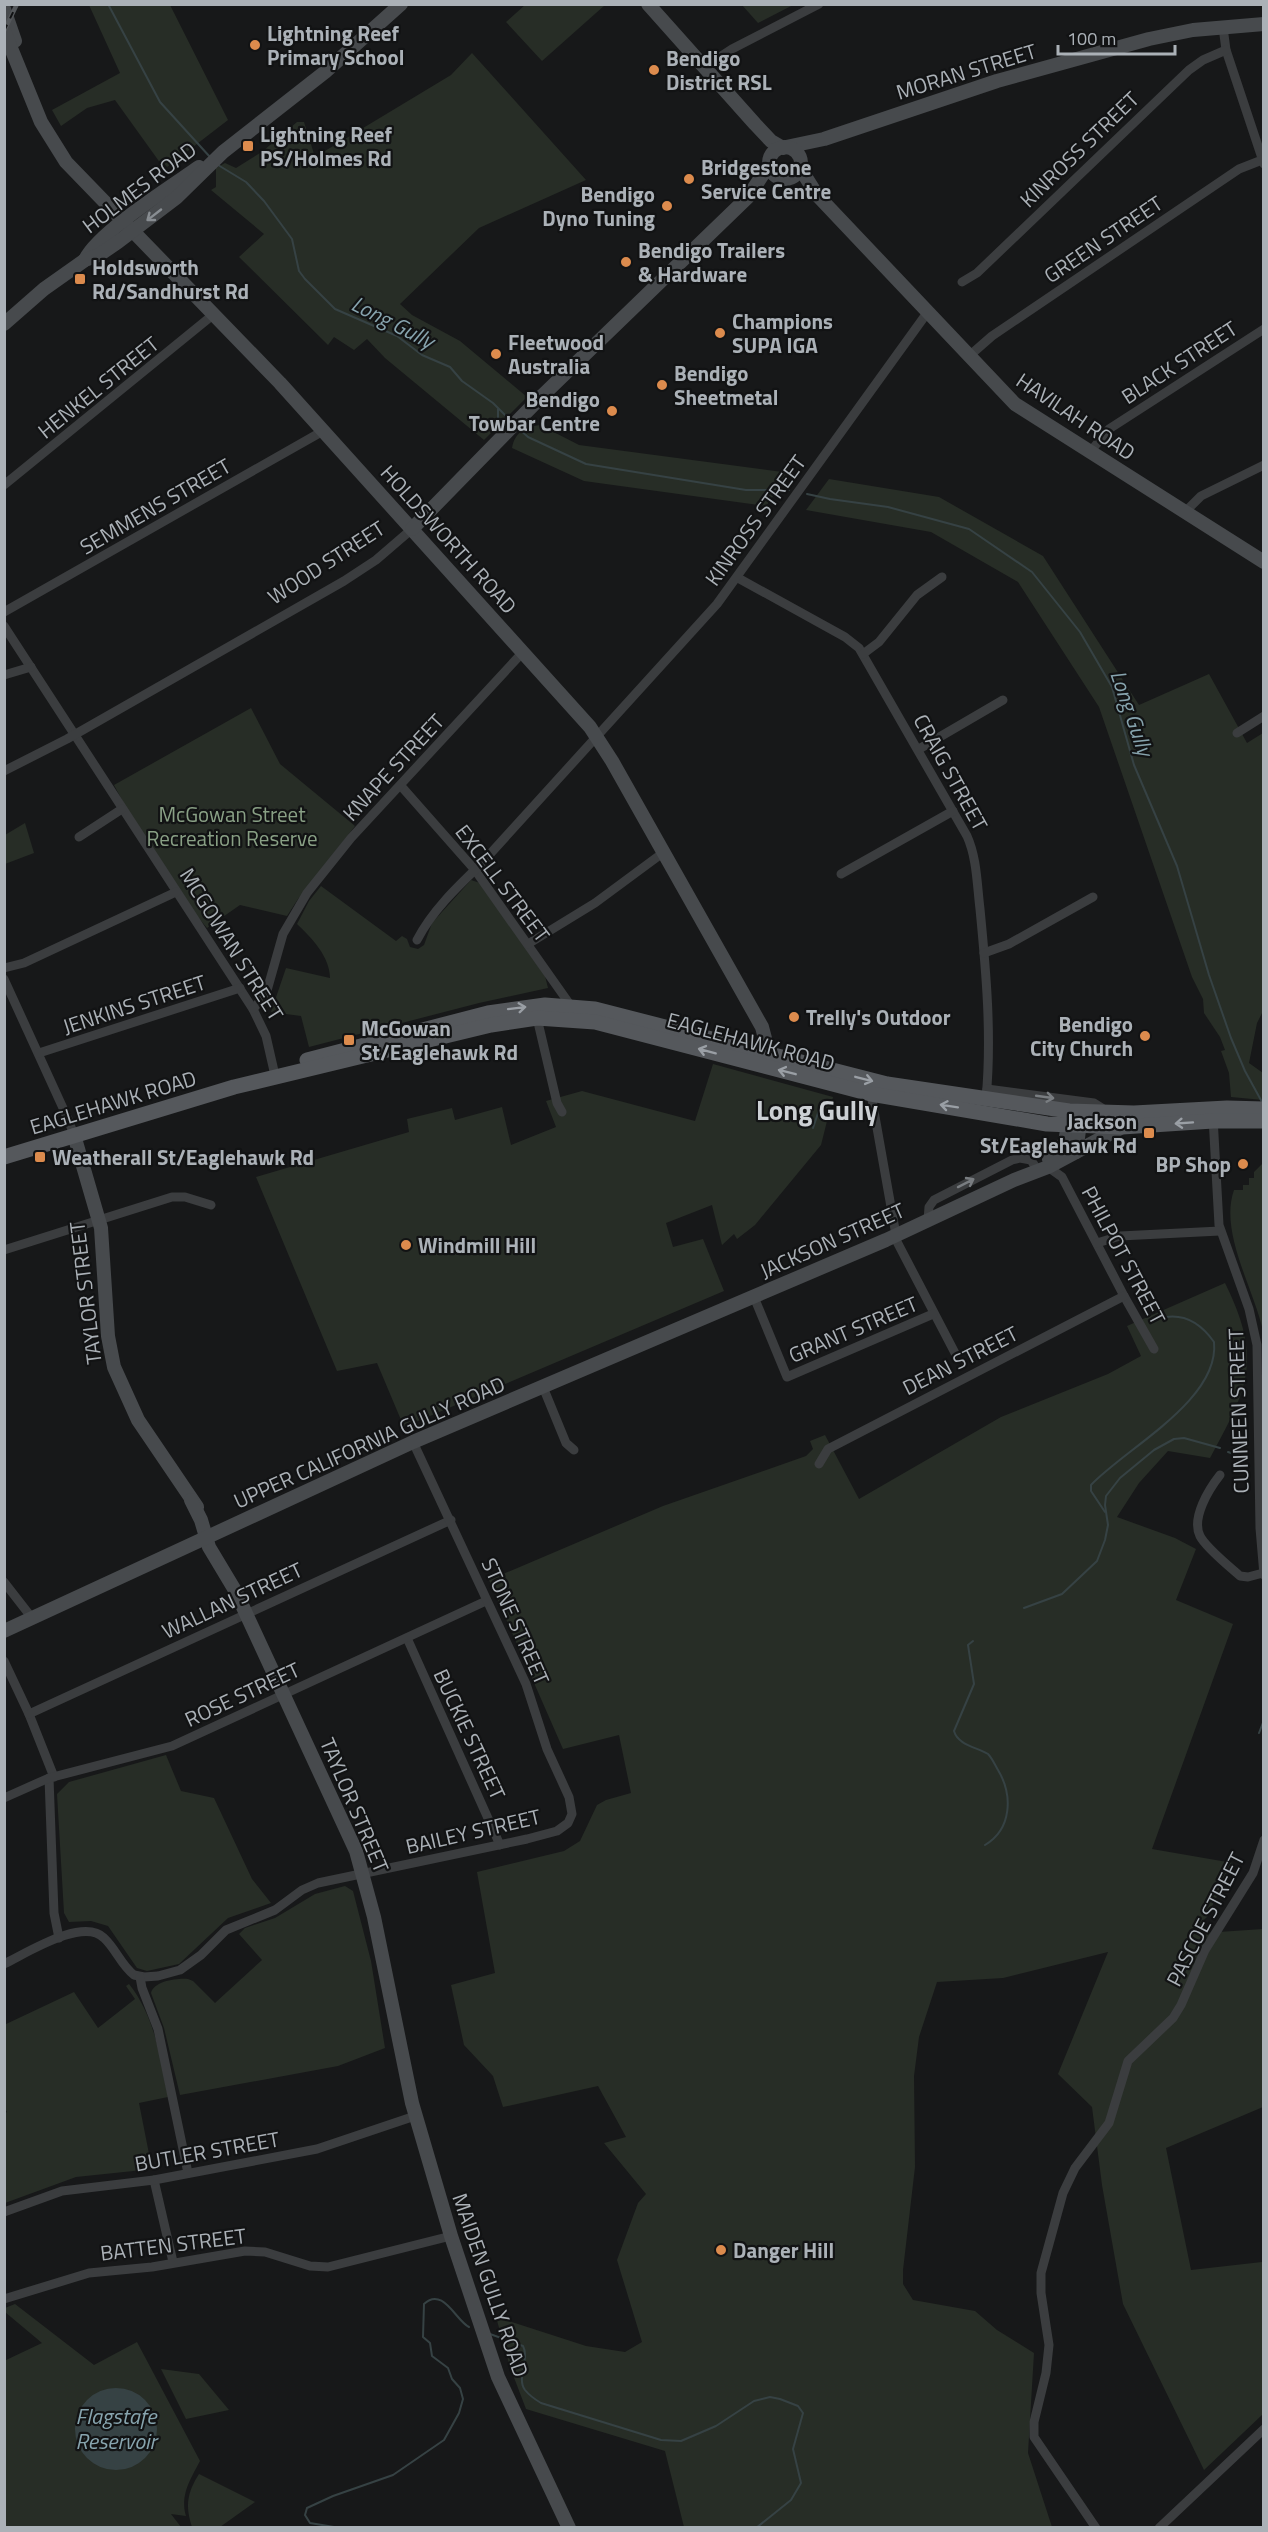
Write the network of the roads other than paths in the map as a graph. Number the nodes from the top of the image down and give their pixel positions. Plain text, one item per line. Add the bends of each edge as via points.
1 (402, 4) edge
2 (648, 4) edge
3 (659, 4) edge
4 (819, 4) edge
5 (4, 9) edge
6 (1263, 24) edge
7 (1222, 27) junction
8 (4, 31) edge
9 (1226, 50) junction
10 (706, 66) junction
11 (28, 89) junction
12 (755, 124) junction
13 (824, 139) junction
14 (784, 147) junction
15 (1263, 162) edge
16 (769, 163) junction
17 (800, 164) junction
18 (784, 179) junction
19 (817, 195) junction
20 (748, 197) junction
21 (127, 227) junction
22 (962, 282) dead end
23 (927, 313) junction
24 (214, 314) junction
25 (4, 324) edge
26 (1263, 329) edge
27 (968, 357) junction
28 (323, 430) junction
29 (1090, 452) junction
30 (1263, 465) edge
31 (4, 485) edge
32 (1185, 512) junction
33 (412, 529) junction
34 (1263, 562) edge
35 (942, 577) dead end
36 (738, 578) junction
37 (4, 612) edge
38 (4, 626) edge
39 (523, 652) junction
40 (863, 654) junction
41 (31, 667) junction
42 (4, 675) edge
43 (1003, 700) dead end
44 (1263, 716) edge
45 (1236, 733) dead end
46 (74, 735) junction
47 (597, 736) junction
48 (919, 749) junction
49 (4, 771) edge
50 (401, 786) junction
51 (122, 809) junction
52 (953, 811) junction
53 (79, 837) dead end
54 (663, 852) junction
55 (475, 870) junction
56 (841, 874) dead end
57 (176, 892) junction
58 (1093, 897) dead end
59 (417, 940) dead end
60 (528, 944) junction
61 (984, 953) junction
62 (4, 968) edge
63 (4, 979) edge
64 (240, 988) junction
65 (571, 1006) junction
66 (253, 1009) junction
67 (537, 1018) junction
68 (39, 1053) junction
69 (765, 1059) junction
70 (275, 1074) junction
71 (872, 1094) junction
72 (986, 1094) junction
73 (1102, 1111) junction
74 (562, 1112) dead end
75 (1262, 1113) edge
76 (1213, 1115) junction
77 (1075, 1119) junction
78 (1047, 1124) junction
79 (1122, 1127) junction
80 (74, 1135) junction
81 (1076, 1152) junction
82 (4, 1156) edge
83 (1062, 1160) junction
84 (1041, 1168) junction
85 (1062, 1177) junction
86 (211, 1205) dead end
87 (99, 1220) junction
88 (928, 1220) junction
89 (1220, 1231) junction
90 (896, 1236) junction
91 (1097, 1244) junction
92 (4, 1250) edge
93 (1124, 1296) junction
94 (754, 1297) junction
95 (933, 1314) junction
96 (1154, 1348) dead end
97 (955, 1353) dead end
98 (543, 1387) junction
99 (413, 1442) junction
100 (574, 1450) dead end
101 (819, 1464) dead end
102 (1220, 1475) dead end
103 (451, 1520) junction
104 (211, 1536) junction
105 (1263, 1574) edge
106 (4, 1582) edge
107 (486, 1601) junction
108 (246, 1614) junction
109 (32, 1618) junction
110 (4, 1631) edge
111 (407, 1638) junction
112 (4, 1661) edge
113 (284, 1694) junction
114 (29, 1714) junction
115 (52, 1778) junction
116 (4, 1797) edge
117 (571, 1819) joint
118 (1263, 1840) edge
119 (500, 1845) junction
120 (1253, 1873) junction
121 (363, 1874) junction
122 (1263, 1875) edge
123 (59, 1938) junction
124 (4, 1964) edge
125 (140, 1977) junction
126 (415, 2116) junction
127 (188, 2173) junction
128 (154, 2180) junction
129 (4, 2212) edge
130 (451, 2236) junction
131 (173, 2262) junction
132 (5, 2298) edge
133 (1263, 2429) edge
134 (569, 2528) edge
135 (1096, 2528) edge
136 (1159, 2528) edge

1 - 21 street, HOLMES ROAD via 325,72 214,159 176,198
2 - 10 street
3 - 10 street
4 - 10 street
5 - 11 street, HOLDSWORTH ROAD
6 - 7 street, MORAN STREET
7 - 9 street
7 - 13 street, MORAN STREET via 1164,35 997,81
8 - 11 street, HOLDSWORTH ROAD
9 - 15 street
9 - 22 street, KINROSS STREET via 1189,70 977,273
10 - 12 street
11 - 21 street, HOLDSWORTH ROAD via 58,151
12 - 14 street via 771,141
12 - 16 street
13 - 14 street, MORAN STREET
13 - 17 street, MORAN STREET
14 - 16 street via 774,152
14 - 17 street via 795,151
15 - 27 street, GREEN STREET via 1239,169 992,336
16 - 18 street via 773,174
16 - 20 street, WOOD STREET
17 - 18 street via 795,175
17 - 19 street, HAVILAH ROAD
18 - 19 street, HAVILAH ROAD
18 - 20 street, WOOD STREET
19 - 23 street, HAVILAH ROAD
20 - 33 street, WOOD STREET
21 - 24 street, HOLDSWORTH ROAD
21 - 25 street, HOLMES ROAD via 99,255 85,260 38,294
23 - 27 street, HAVILAH ROAD
23 - 36 street, KINROSS STREET
24 - 28 street, HOLDSWORTH ROAD
24 - 31 street, HENKEL STREET
26 - 29 street, BLACK STREET via 1108,429
27 - 29 street, HAVILAH ROAD via 1015,404
28 - 33 street, HOLDSWORTH ROAD
28 - 37 street, SEMMENS STREET
29 - 32 street, HAVILAH ROAD
30 - 32 street via 1201,496
32 - 34 street, HAVILAH ROAD
33 - 39 street, HOLDSWORTH ROAD
33 - 46 street, WOOD STREET via 344,581
35 - 40 street via 917,595 879,642
36 - 40 street, CRAIG STREET via 845,637
36 - 47 street, KINROSS STREET
38 - 41 street, MCGOWAN STREET
39 - 47 street, HOLDSWORTH ROAD
39 - 50 street, KNAPE STREET
40 - 48 street, CRAIG STREET
41 - 42 street
41 - 46 street, MCGOWAN STREET
43 - 48 street
44 - 45 street
46 - 49 street, WOOD STREET
46 - 51 street, MCGOWAN STREET
47 - 54 street, HOLDSWORTH ROAD
47 - 55 street, KINROSS STREET
48 - 52 street, CRAIG STREET
50 - 55 street, EXCELL STREET
50 - 66 street, KNAPE STREET via 351,838 302,900 283,934 266,994
51 - 53 street
51 - 57 street, MCGOWAN STREET
52 - 56 street
52 - 61 street, CRAIG STREET via 972,847
54 - 60 street via 595,903
54 - 69 street, HOLDSWORTH ROAD via 762,1028 767,1041
55 - 59 street, KINROSS STREET via 428,921
55 - 60 street, EXCELL STREET
57 - 62 street via 24,963
57 - 64 street, MCGOWAN STREET
58 - 61 street via 1009,944
60 - 65 street, EXCELL STREET
61 - 72 street, CRAIG STREET
63 - 68 street
64 - 66 street, MCGOWAN STREET
64 - 68 street, JENKINS STREET
65 - 69 main road, EAGLEHAWK ROAD via 625,1016
70 -> 65 main road, EAGLEHAWK ROAD via 338,1052 503,1009
66 - 70 street, MCGOWAN STREET via 266,1036
69 -> 67 main road, EAGLEHAWK ROAD via 601,1023
67 - 70 main road, EAGLEHAWK ROAD
67 - 74 street
68 - 80 street
71 -> 69 main road, EAGLEHAWK ROAD
69 -> 72 main road, EAGLEHAWK ROAD via 878,1082
70 - 80 main road, EAGLEHAWK ROAD
78 -> 71 main road, EAGLEHAWK ROAD
71 - 90 street
72 -> 73 street, EAGLEHAWK ROAD via 1094,1103
72 - 77 main road, EAGLEHAWK ROAD
72 - 78 main road via 990,1107
73 - 76 main road, EAGLEHAWK ROAD
73 - 77 main road, EAGLEHAWK ROAD
75 - 76 main road, EAGLEHAWK ROAD
76 -> 79 main road, EAGLEHAWK ROAD
76 - 89 street, CUNNEEN STREET
77 - 78 main road, EAGLEHAWK ROAD
77 - 79 main road, EAGLEHAWK ROAD
77 - 81 street
77 - 84 street, JACKSON STREET via 1061,1152
79 - 81 street, JACKSON STREET
80 - 82 main road, EAGLEHAWK ROAD
80 - 87 street, TAYLOR STREET
81 - 83 street, JACKSON STREET
83 - 84 street, JACKSON STREET
83 - 85 street, PHILPOT STREET
84 - 85 street, PHILPOT STREET
84 - 88 street, JACKSON STREET
88 -> 84 street, JACKSON STREET via 929,1206 934,1200 1012,1160 1027,1158
85 - 91 street, PHILPOT STREET
86 - 87 street via 176,1196
87 - 92 street
87 - 104 street, TAYLOR STREET via 114,1367 138,1420
88 - 90 street, JACKSON STREET
89 - 91 street via 1120,1236
89 - 105 street, CUNNEEN STREET via 1249,1309 1257,1345
90 - 94 street, JACKSON STREET
90 - 95 street
91 - 93 street, PHILPOT STREET
93 - 96 street, PHILPOT STREET
93 - 101 street, DEAN STREET via 828,1449
94 - 95 street, GRANT STREET via 787,1377
94 - 98 street, UPPER CALIFORNIA GULLY ROAD
95 - 97 street
98 - 99 street, UPPER CALIFORNIA GULLY ROAD
98 - 100 street via 566,1443
99 - 103 street, STONE STREET
99 - 104 street, UPPER CALIFORNIA GULLY ROAD
102 - 105 street via 1200,1514 1200,1536 1240,1576
103 - 107 street, STONE STREET
103 - 108 street, WALLAN STREET
104 - 108 street, TAYLOR STREET via 209,1547
104 - 109 street, UPPER CALIFORNIA GULLY ROAD
106 - 109 street
107 - 111 street, ROSE STREET
107 - 117 street, STONE STREET via 531,1696 547,1749 569,1797
108 - 113 street, TAYLOR STREET
108 - 114 street, WALLAN STREET
109 - 110 street, UPPER CALIFORNIA GULLY ROAD
111 - 113 street, ROSE STREET
111 - 119 street, BUCKIE STREET
112 - 114 street
113 - 115 street, ROSE STREET via 165,1749
113 - 121 street, TAYLOR STREET
114 - 115 street
115 - 116 street, ROSE STREET
115 - 123 street via 54,1913
117 - 119 street, BAILEY STREET via 556,1831
118 - 120 street, PASCOE STREET
119 - 121 street, BAILEY STREET
120 - 122 street
120 - 135 street, PASCOE STREET via 1205,1950 1177,2011 1128,2061 1108,2123 1066,2184 1043,2261 1041,2293 1049,2345 1034,2437
121 - 125 street, BAILEY STREET via 310,1886 279,1908 226,1930 180,1970
121 - 126 street, TAYLOR STREET
123 - 124 street
123 - 125 street via 79,1931 95,1932 106,1940 129,1971
125 - 127 street via 161,2042
126 - 127 street, BUTLER STREET via 317,2149
126 - 130 street, MAIDEN GULLY ROAD
127 - 128 street, BUTLER STREET
128 - 129 street, BUTLER STREET via 62,2191
128 - 131 street
130 - 131 street, BATTEN STREET via 327,2267 255,2251
130 - 134 street, MAIDEN GULLY ROAD via 498,2377
131 - 132 street, BATTEN STREET via 89,2273
133 - 136 street

